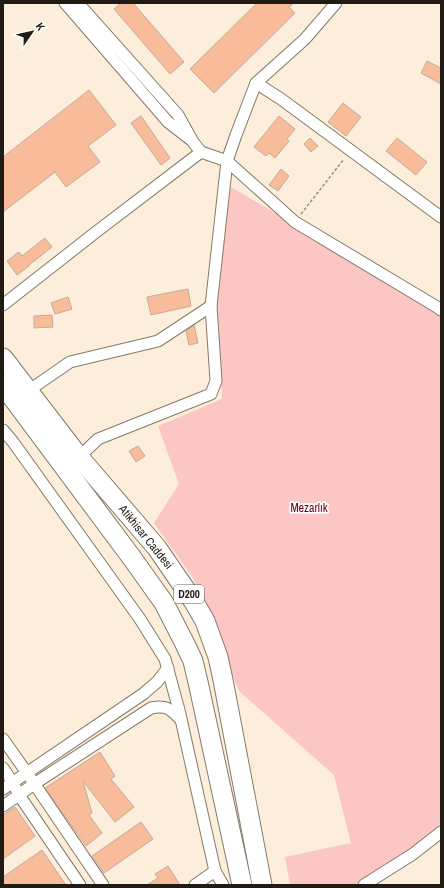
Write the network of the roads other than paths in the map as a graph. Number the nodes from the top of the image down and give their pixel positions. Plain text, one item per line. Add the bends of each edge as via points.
1 (65, 3) edge
2 (78, 3) edge
3 (336, 3) edge
4 (256, 83) junction
5 (193, 142) junction
6 (201, 152) junction
7 (227, 161) junction
8 (441, 217) edge
9 (3, 305) edge
10 (212, 306) junction
11 (441, 310) edge
12 (3, 358) edge
13 (3, 385) edge
14 (28, 390) junction
15 (3, 420) edge
16 (3, 430) edge
17 (13, 442) junction
18 (79, 457) junction
19 (168, 668) junction
20 (181, 720) junction
21 (3, 740) edge
22 (3, 768) edge
23 (27, 774) junction
24 (13, 783) junction
25 (34, 784) junction
26 (3, 790) edge
27 (19, 795) junction
28 (3, 806) edge
29 (441, 832) edge
30 (215, 871) junction
31 (206, 882) edge
32 (80, 885) edge
33 (102, 885) edge
34 (195, 885) edge
35 (223, 885) edge
36 (242, 885) edge
37 (262, 885) edge
38 (364, 885) edge

1 - 5 street via 168,122
2 - 5 street via 178,115
3 - 4 street via 305,39
4 - 7 street
4 - 8 street via 282,99
5 - 6 street
6 - 7 street
6 - 9 street
7 - 10 street
7 - 11 street via 295,222
10 - 14 street via 158,341 70,362
10 - 18 street via 216,381 211,394 98,439
12 - 14 highway, Atikhisar Caddesi / D200
13 - 36 highway, Atikhisar Caddesi / D200 via 144,575 164,604 186,644 198,682
14 - 18 highway, Atikhisar Caddesi / D200
15 - 17 street
16 - 17 street
17 - 19 street via 140,619
18 - 37 highway, Atikhisar Caddesi / D200 via 157,548 205,621 223,680
19 - 20 street
19 - 23 street via 157,682 142,694
20 - 25 street via 168,708 151,708
20 - 30 street
21 - 23 street
22 - 24 street
23 - 24 street
23 - 25 street
24 - 26 street
24 - 27 street
25 - 27 street
25 - 33 street
27 - 28 street
27 - 32 street
29 - 38 street
30 - 31 street
30 - 35 street
31 - 34 street

